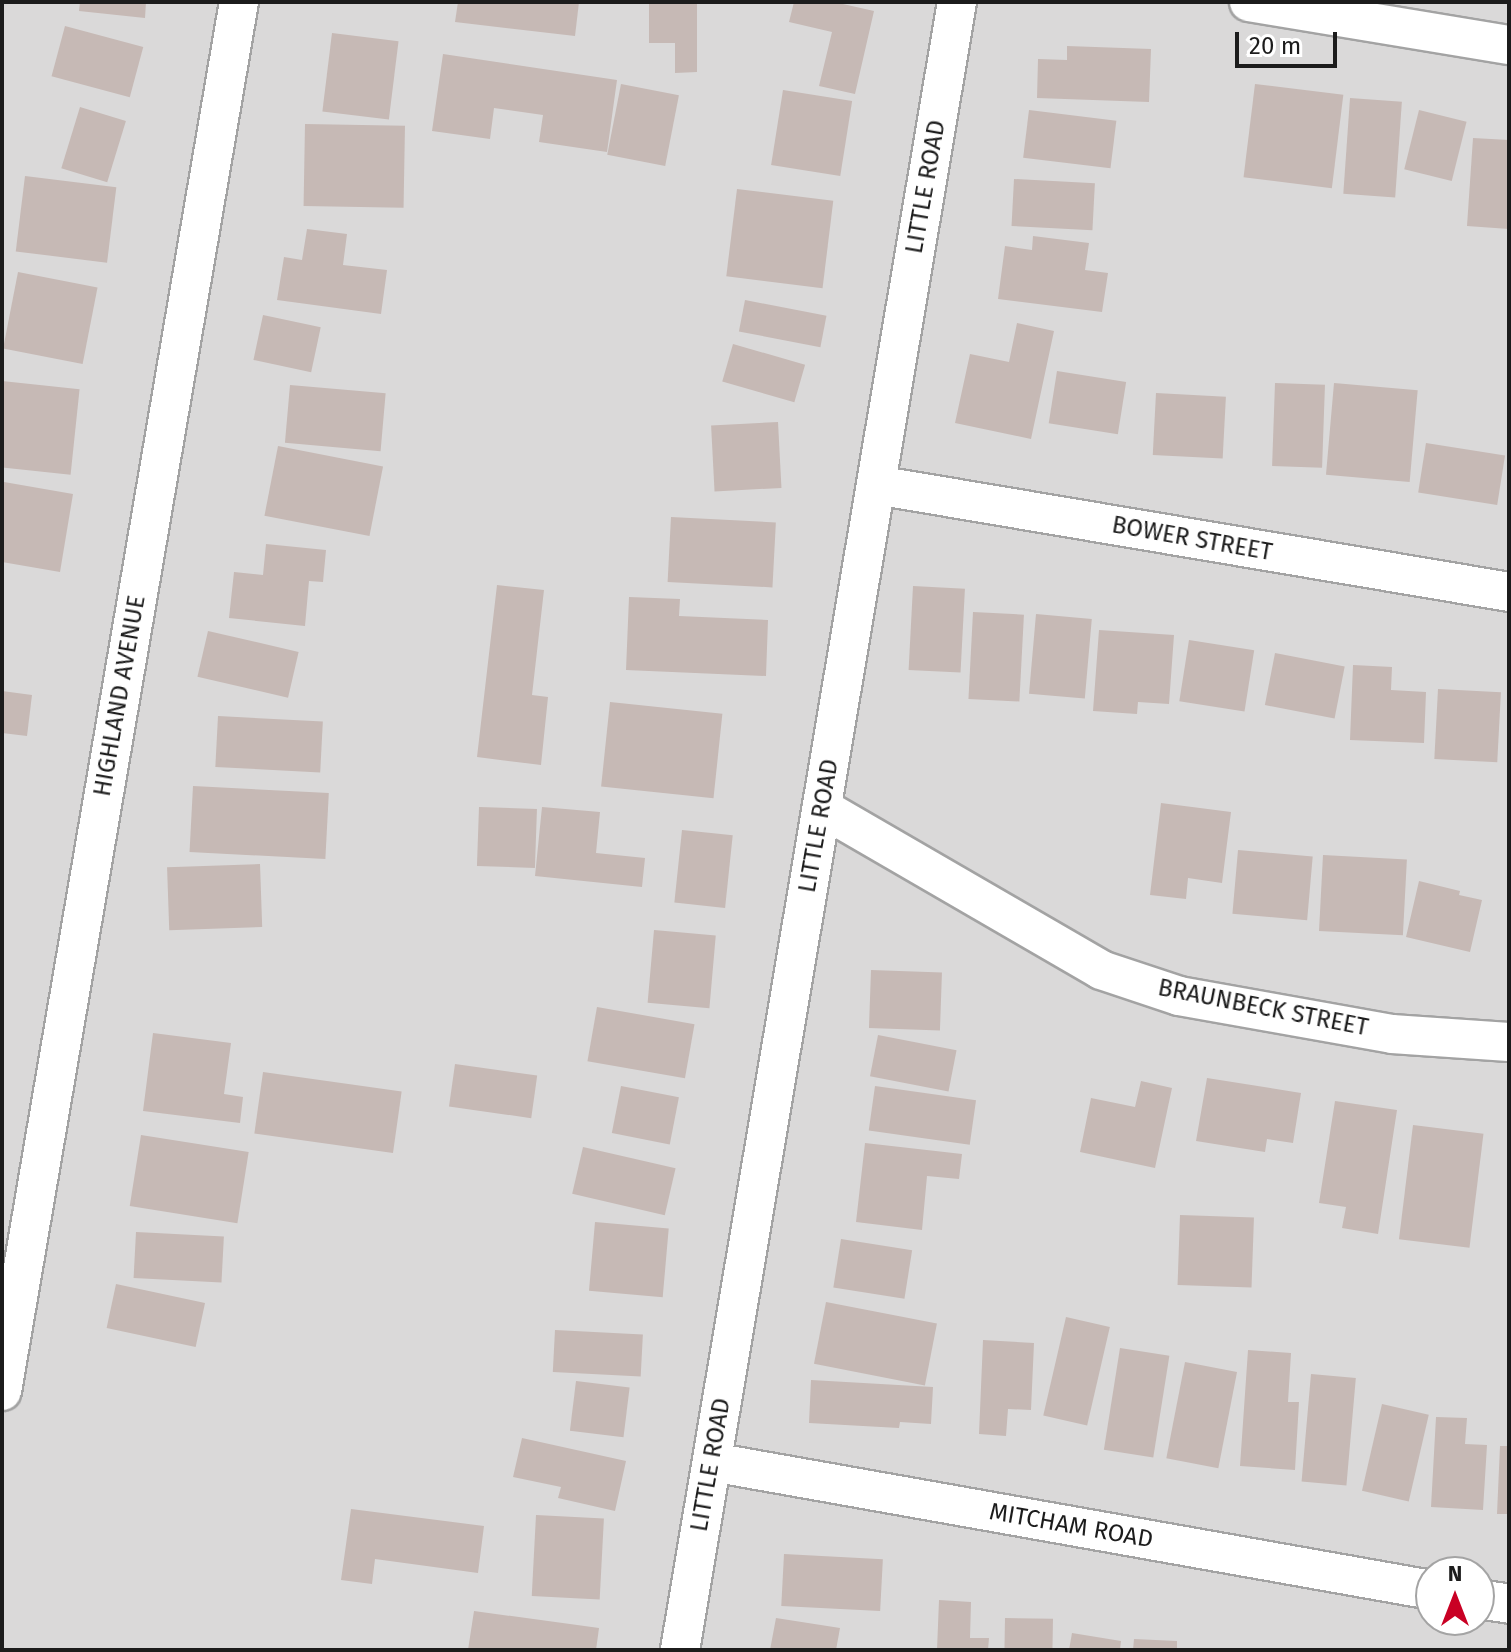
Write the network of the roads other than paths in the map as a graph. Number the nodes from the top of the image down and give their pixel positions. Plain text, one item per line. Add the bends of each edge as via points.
1 (239, 2) edge
2 (957, 2) edge
3 (1249, 2) edge
4 (1509, 45) edge
5 (876, 485) junction
6 (1509, 592) edge
7 (822, 808) junction
8 (1509, 1042) edge
9 (2, 1391) edge
10 (712, 1462) junction
11 (1415, 1587) edge
12 (680, 1650) edge

1 - 9 street, HIGHLAND AVENUE
2 - 5 street, LITTLE ROAD
3 - 4 street
5 - 6 street, BOWER STREET
5 - 7 street, LITTLE ROAD
7 - 8 street, BRAUNBECK STREET via 1101,970 1179,996 1392,1034
7 - 10 street, LITTLE ROAD
10 - 11 street, MITCHAM ROAD
10 - 12 street, LITTLE ROAD

